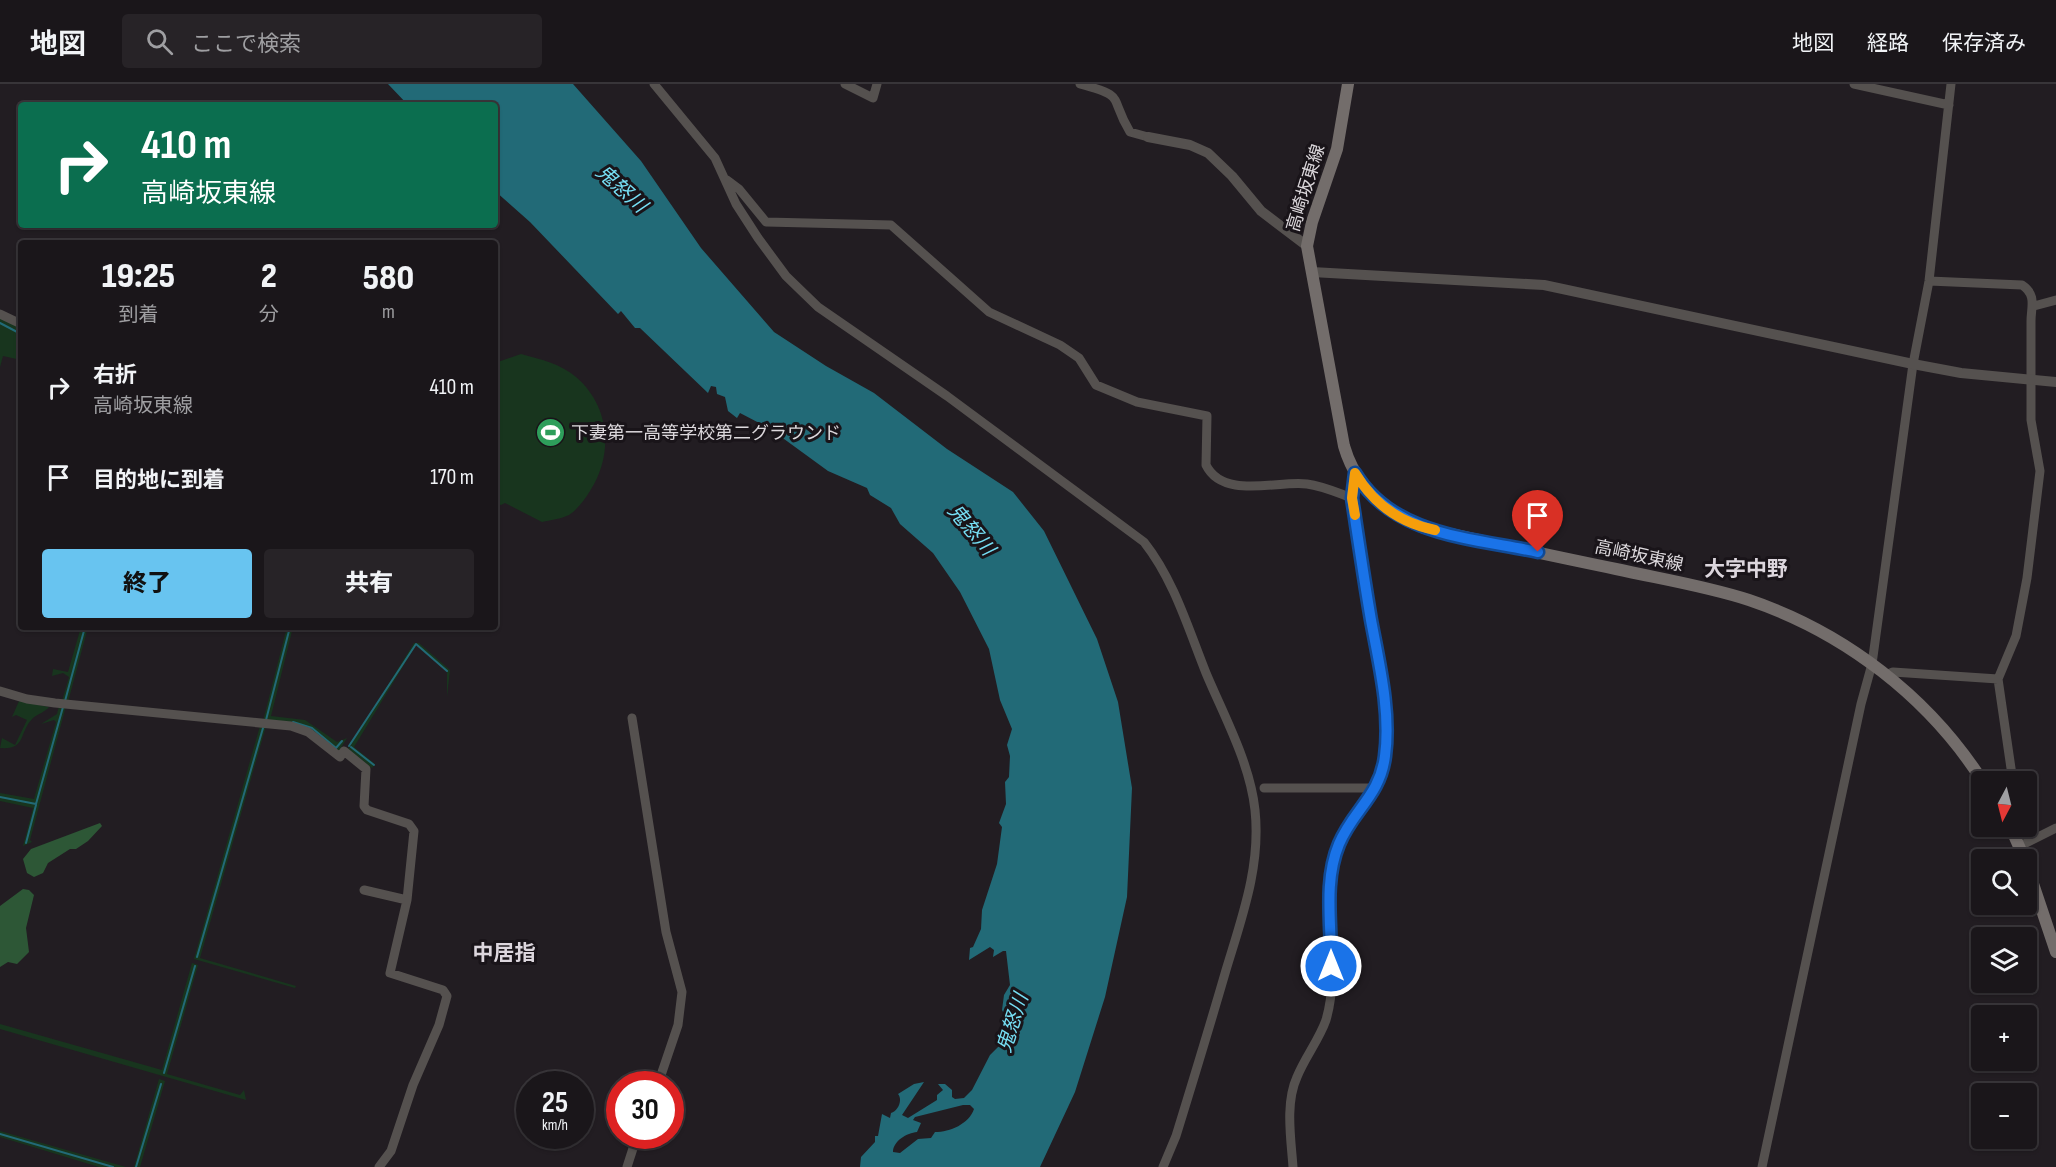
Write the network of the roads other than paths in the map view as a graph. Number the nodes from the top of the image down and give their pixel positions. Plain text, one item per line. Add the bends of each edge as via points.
1 (845, 84) edge
2 (877, 84) edge
3 (1080, 84) edge
4 (1348, 84) edge
5 (1854, 84) edge
6 (1951, 84) edge
7 (658, 87) edge
8 (1949, 105) junction
9 (1148, 137) joint
10 (726, 180) junction
11 (1307, 246) junction
12 (1312, 272) junction
13 (1929, 281) junction
14 (2056, 300) edge
15 (2034, 306) junction
16 (0, 314) edge
17 (18, 323) edge
18 (1913, 364) junction
19 (2032, 379) junction
20 (2056, 382) edge
21 (1355, 473) junction
22 (1352, 498) junction
23 (1363, 572) joint
24 (1872, 664) junction
25 (1886, 675) junction
26 (1998, 679) junction
27 (0, 691) edge
28 (632, 718) dead end
29 (1975, 771) edge
30 (2011, 771) edge
31 (1264, 788) dead end
32 (1377, 788) junction
33 (2056, 828) edge
34 (2016, 837) edge
35 (2020, 846) junction
36 (2021, 849) edge
37 (364, 890) dead end
38 (2037, 894) edge
39 (407, 900) junction
40 (2056, 952) edge
41 (662, 1071) edge
42 (633, 1149) edge
43 (380, 1167) edge
44 (627, 1167) edge
45 (1163, 1167) edge
46 (1293, 1167) edge
47 (1762, 1167) edge

1 - 2 street via 873,98
3 - 9 street via 1115,96 1130,132
4 - 11 main road, 高崎坂東線 via 1337,149
5 - 8 street
6 - 8 street
7 - 10 street via 715,158
8 - 13 street
9 - 11 street via 1190,145 1208,153 1261,211
10 - 22 street via 739,189 766,222 773,224 891,225 989,312 1060,345 1078,358 1095,385 1137,402 1207,416 1206,465 1221,481 1253,488 1304,484
10 - 45 street via 758,238 786,276 818,307 947,396 1144,542 1157,559 1182,611 1243,762 1255,808 1257,846 1251,888 1176,1136
11 - 12 main road, 高崎坂東線
12 - 18 street via 1544,285
12 - 21 main road, 高崎坂東線 via 1344,446
13 - 15 street via 2022,285 2029,291
13 - 18 street
14 - 15 street
15 - 19 street
16 - 17 street
18 - 19 street
18 - 24 street
19 - 20 street
19 - 26 street via 2031,420 2040,471 2036,515 2016,636
21 - 22 street
21 - 24 main road, 高崎坂東線 via 1369,494 1388,511 1424,528 1749,600 1807,624
22 - 23 street
23 - 32 street via 1386,736
24 - 25 main road, 高崎坂東線
24 - 47 street
25 - 26 street via 1893,672
25 - 29 main road, 高崎坂東線 via 1939,724
26 - 30 street
27 - 39 street via 37,701 303,729 340,757 344,751 351,754 366,770 364,806 370,813 412,827 414,843
28 - 41 street via 666,932 682,992 678,1025
31 - 32 street
32 - 46 street via 1347,827 1332,868 1331,987 1326,1019 1296,1079 1291,1107
33 - 35 street
34 - 35 main road
35 - 36 main road
37 - 39 street
38 - 40 main road
39 - 43 street via 390,973 443,990 447,1000 391,1151
42 - 44 street

